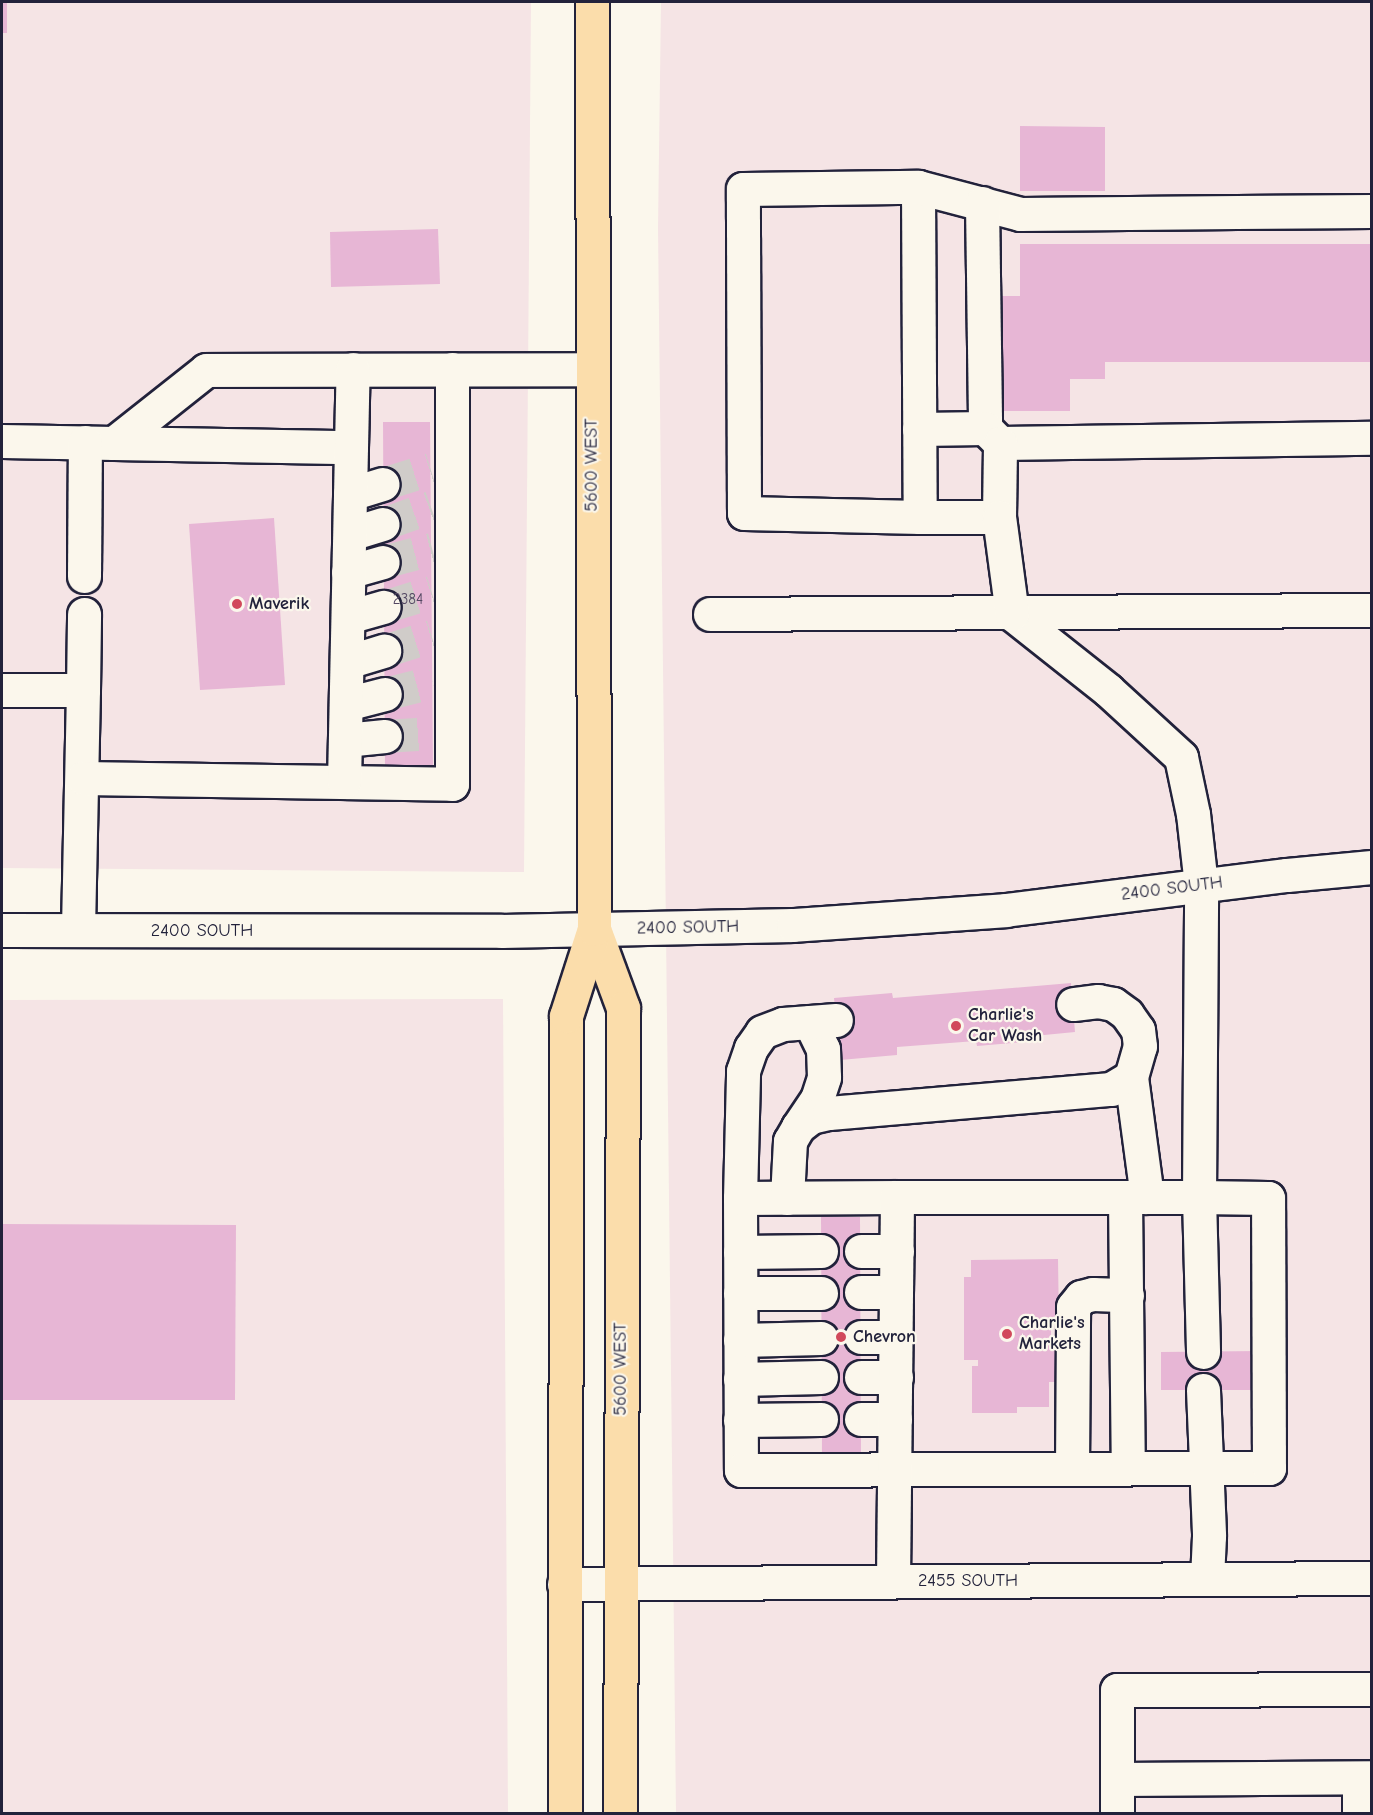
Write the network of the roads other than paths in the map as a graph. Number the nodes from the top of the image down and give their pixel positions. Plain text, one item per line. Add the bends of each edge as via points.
1 (592, 2) edge
2 (918, 188) junction
3 (982, 204) junction
4 (1371, 211) edge
5 (353, 369) junction
6 (452, 369) junction
7 (592, 369) junction
8 (920, 429) junction
9 (992, 435) junction
10 (1371, 438) edge
11 (2, 441) edge
12 (100, 443) junction
13 (351, 447) junction
14 (383, 484) tunnel mouth
15 (350, 494) junction
16 (920, 517) junction
17 (999, 517) junction
18 (383, 524) tunnel mouth
19 (350, 534) junction
20 (383, 562) tunnel mouth
21 (348, 572) junction
22 (84, 576) dead end
23 (384, 607) tunnel mouth
24 (1371, 610) edge
25 (84, 614) dead end
26 (710, 614) dead end
27 (1012, 614) junction
28 (348, 617) junction
29 (384, 651) tunnel mouth
30 (347, 662) junction
31 (2, 690) edge
32 (83, 690) junction
33 (385, 694) tunnel mouth
34 (346, 704) junction
35 (385, 736) tunnel mouth
36 (345, 740) junction
37 (83, 778) junction
38 (344, 782) junction
39 (1371, 867) edge
40 (1201, 885) junction
41 (594, 929) junction
42 (2, 930) edge
43 (78, 930) junction
44 (1073, 1004) dead end
45 (1131, 1077) junction
46 (798, 1127) junction
47 (897, 1197) junction
48 (1136, 1197) junction
49 (1199, 1197) junction
50 (740, 1198) junction
51 (787, 1198) junction
52 (821, 1251) dead end
53 (861, 1251) dead end
54 (897, 1251) junction
55 (740, 1252) junction
56 (861, 1292) dead end
57 (896, 1292) junction
58 (740, 1293) junction
59 (821, 1293) dead end
60 (1127, 1295) junction
61 (861, 1337) dead end
62 (896, 1337) junction
63 (821, 1338) dead end
64 (740, 1340) junction
65 (1203, 1352) dead end
66 (821, 1377) dead end
67 (861, 1377) dead end
68 (896, 1377) junction
69 (740, 1378) junction
70 (1203, 1390) dead end
71 (821, 1419) dead end
72 (861, 1419) dead end
73 (896, 1419) junction
74 (740, 1420) junction
75 (1072, 1468) junction
76 (1128, 1468) junction
77 (1205, 1468) junction
78 (895, 1470) junction
79 (1371, 1578) edge
80 (1207, 1579) junction
81 (893, 1581) junction
82 (621, 1583) junction
83 (564, 1584) junction
84 (1371, 1689) edge
85 (1365, 1777) edge
86 (1117, 1779) junction
87 (565, 1814) edge
88 (620, 1814) edge
89 (1117, 1814) edge
90 (1359, 1814) edge

1 - 7 main road, 5600 WEST
2 - 3 street
2 - 8 street
2 - 16 street via 743,189 744,513
3 - 4 street via 1020,214
3 - 9 street
5 - 6 street
5 - 12 street via 206,370
5 - 13 street
6 - 7 street
6 - 38 street via 442,465 443,732 452,784
7 - 41 main road, 5600 WEST
8 - 9 street
8 - 16 street
9 - 10 street
9 - 17 street
11 - 12 street
12 - 13 street
12 - 22 street
13 - 15 street
14 - 15 street
15 - 19 street
16 - 17 street
17 - 27 street
18 - 19 street
19 - 21 street
20 - 21 street
21 - 28 street
23 - 28 street
24 - 27 street
25 - 32 street
26 - 27 street
27 - 40 street via 1108,690 1181,757
28 - 30 street
29 - 30 street
30 - 34 street
31 - 32 street
32 - 37 street
33 - 34 street
34 - 36 street
35 - 36 street
36 - 38 street
37 - 38 street
37 - 43 street
39 - 40 street, 2400 SOUTH
40 - 41 street, 2400 SOUTH via 1005,910 862,921
40 - 49 street
41 - 43 street, 2400 SOUTH
41 - 82 main road, 5600 WEST via 623,1008
41 - 83 main road, 5600 WEST via 566,1016
42 - 43 street, 2400 SOUTH
44 - 45 street via 1098,1001 1113,1004 1127,1014 1138,1030 1140,1046
45 - 46 street via 1111,1089 829,1113 811,1117
45 - 48 street
46 - 50 street via 817,1099 824,1077 823,1021 783,1024 762,1032 751,1048 743,1071
46 - 51 street via 790,1141
47 - 48 street
47 - 51 street
47 - 54 street
48 - 49 street
48 - 60 street
49 - 65 street
49 - 77 street via 1268,1198 1269,1468
50 - 51 street
50 - 55 street
52 - 55 street
53 - 54 street
54 - 57 street
55 - 58 street
56 - 57 street
57 - 62 street
58 - 59 street
58 - 64 street
60 - 75 street via 1093,1294 1081,1298 1073,1307
60 - 76 street
61 - 62 street
62 - 68 street
63 - 64 street
64 - 69 street
66 - 69 street
67 - 68 street
68 - 73 street
69 - 74 street
70 - 77 street
71 - 74 street
72 - 73 street
73 - 78 street
74 - 78 street via 741,1470
75 - 76 street
75 - 78 street
76 - 77 street
77 - 80 street
78 - 81 street
79 - 80 street, 2455 SOUTH
80 - 81 street, 2455 SOUTH
81 - 82 street, 2455 SOUTH
82 - 83 street, 2455 SOUTH
82 - 88 main road, 5600 WEST
83 - 87 main road, 5600 WEST
84 - 86 street via 1117,1690
85 - 86 street
85 - 90 street
86 - 89 street

